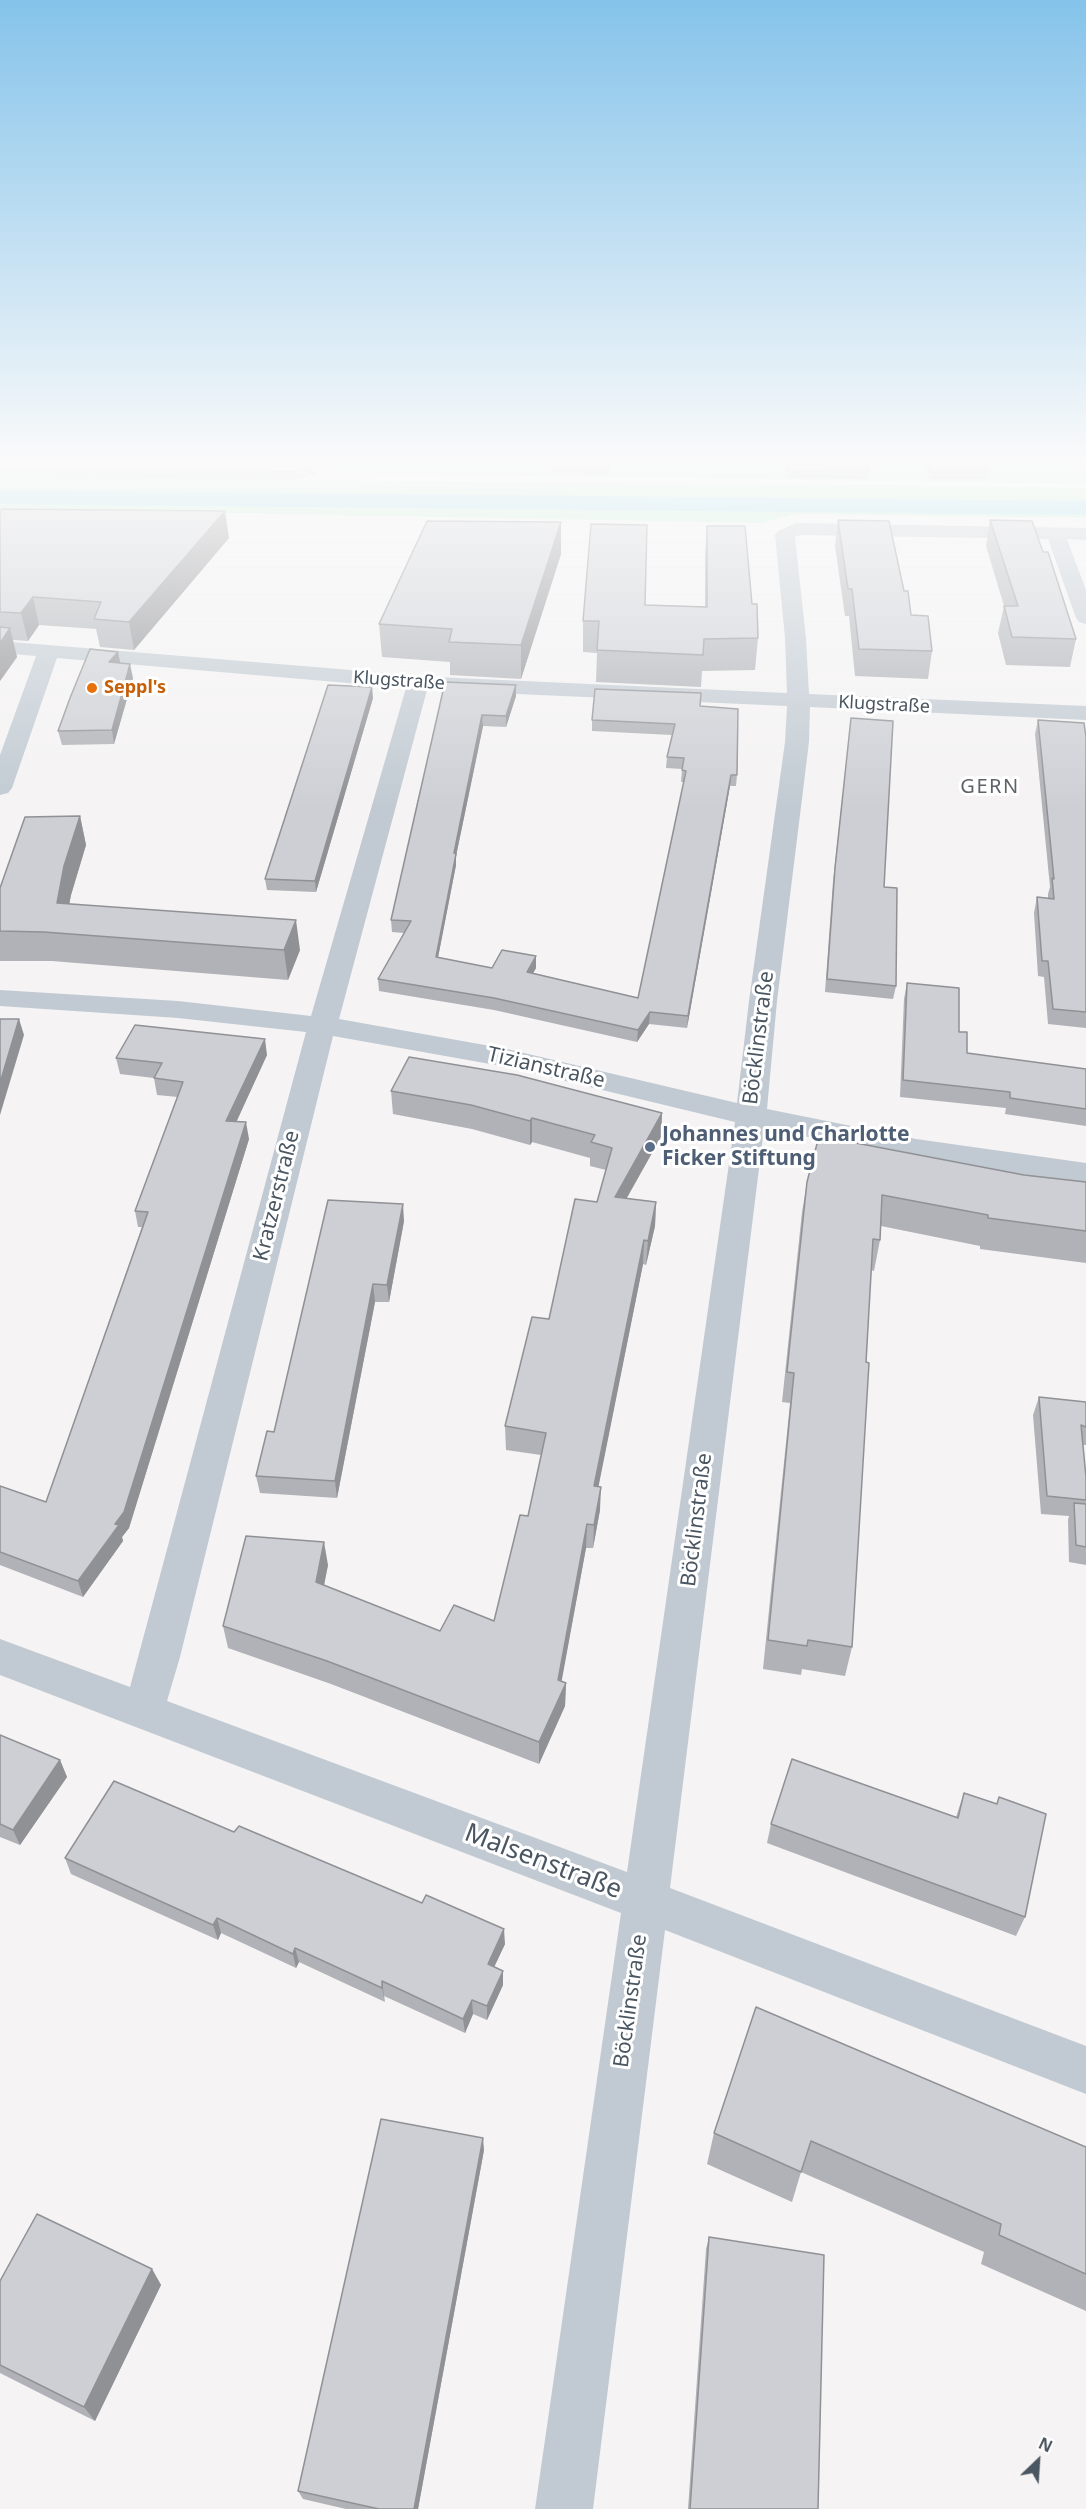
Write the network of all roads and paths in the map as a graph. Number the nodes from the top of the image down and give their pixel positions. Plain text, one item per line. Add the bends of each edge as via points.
1 (790, 574) edge
2 (1070, 574) edge
3 (1086, 618) edge
4 (0, 647) edge
5 (48, 653) junction
6 (418, 683) junction
7 (799, 700) junction
8 (1086, 713) edge
9 (0, 788) edge
10 (0, 998) edge
11 (322, 1027) junction
12 (750, 1116) junction
13 (1086, 1174) edge
14 (0, 1657) edge
15 (143, 1711) junction
16 (645, 1901) junction
17 (1086, 2070) edge
18 (564, 2509) edge

1 - 7 street, Böcklinstraße
2 - 3 street
4 - 5 street, Klugstraße
5 - 6 street, Klugstraße
5 - 9 street
6 - 7 street, Klugstraße
6 - 11 street, Kratzerstraße
7 - 8 street, Klugstraße
7 - 12 street, Böcklinstraße
10 - 11 street, Tizianstraße via 159,1008
11 - 12 street, Tizianstraße via 475,1052
11 - 15 street, Kratzerstraße
12 - 13 street, Tizianstraße via 1023,1167
12 - 16 street, Böcklinstraße
14 - 15 street, Malsenstraße
15 - 16 street, Malsenstraße
16 - 17 street, Malsenstraße
16 - 18 street, Böcklinstraße

